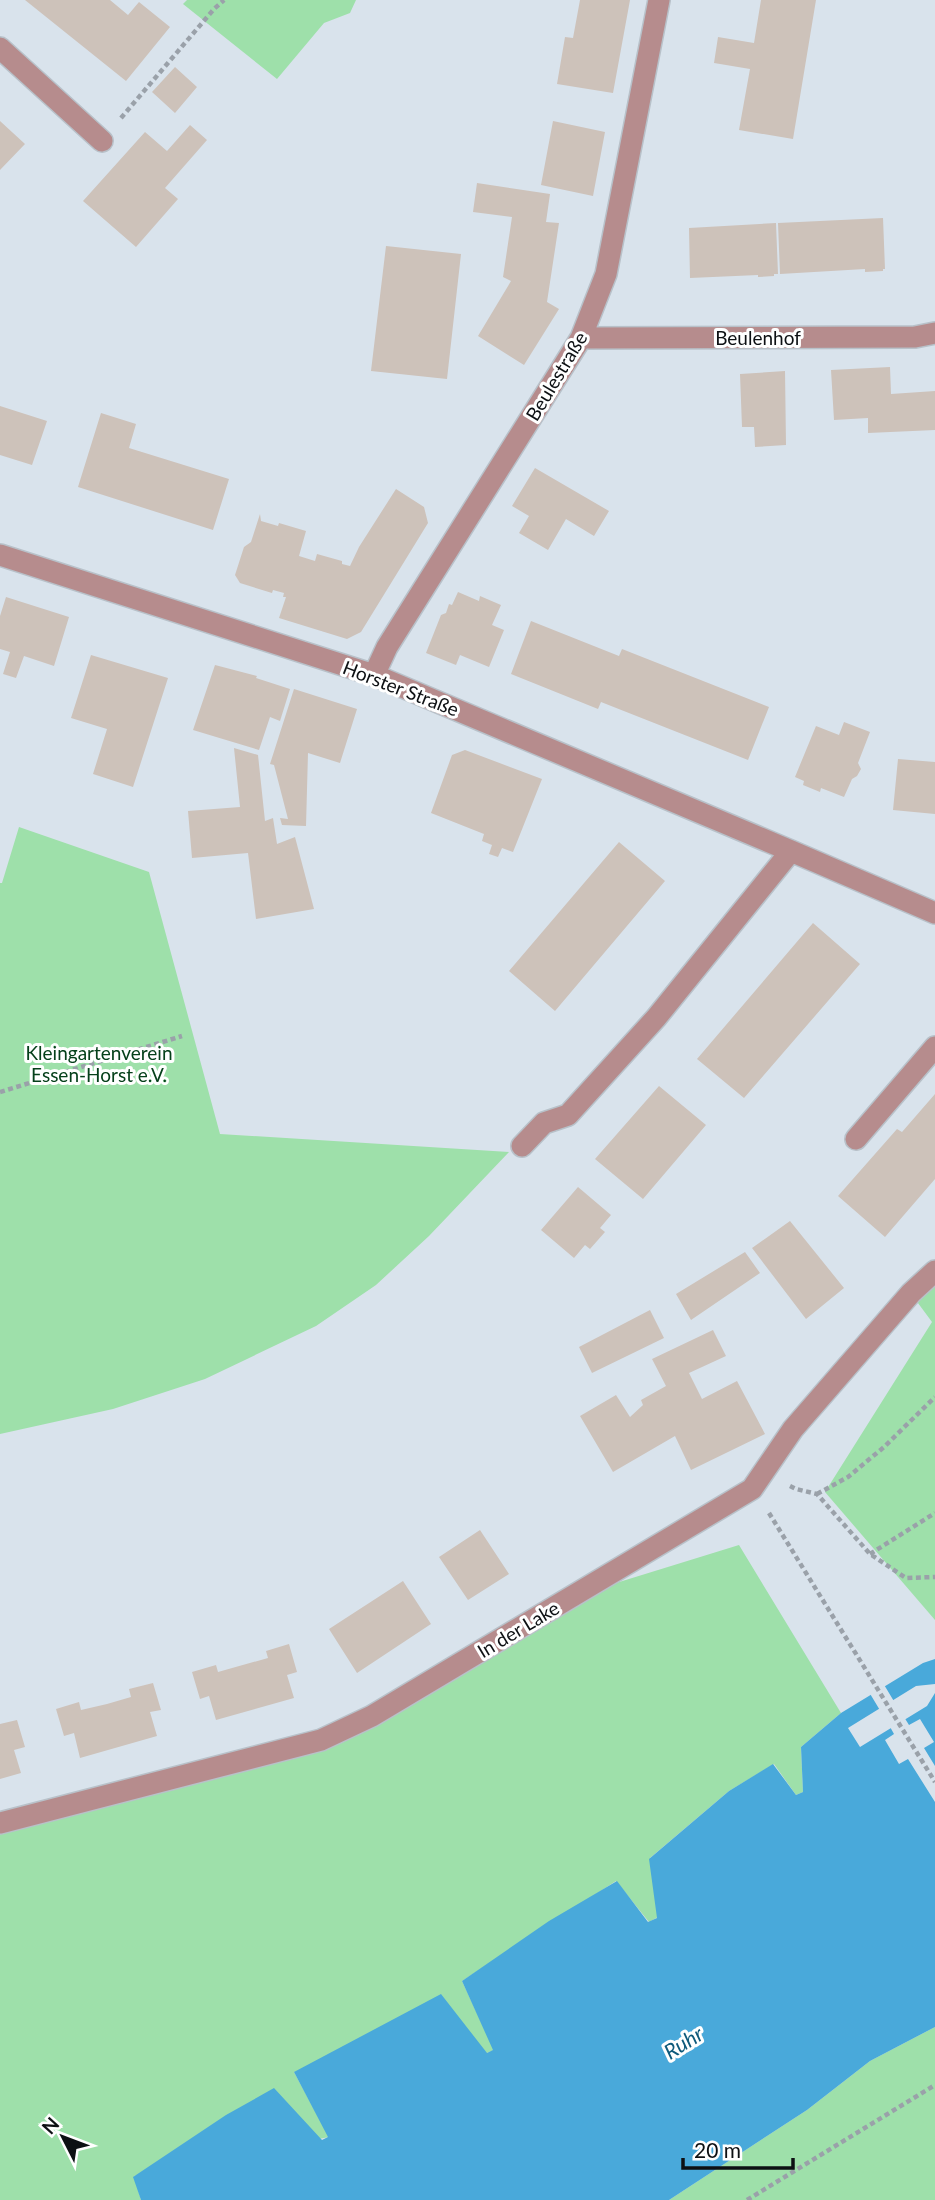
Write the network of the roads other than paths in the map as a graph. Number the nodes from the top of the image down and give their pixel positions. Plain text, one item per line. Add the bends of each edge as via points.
1 (659, 0) edge
2 (0, 48) edge
3 (102, 141) road end
4 (935, 333) edge
5 (581, 338) junction
6 (0, 555) edge
7 (374, 675) junction
8 (791, 851) junction
9 (935, 914) edge
10 (935, 1046) edge
11 (856, 1139) dead end
12 (522, 1146) dead end
13 (935, 1271) edge
14 (0, 1823) edge

1 - 5 street, Beulestraße via 606,274
2 - 3 street
4 - 5 street, Beulenhof via 915,337
5 - 7 street, Beulestraße via 387,647
6 - 7 street, Horster Straße
7 - 8 street, Horster Straße
8 - 9 street, Horster Straße
8 - 12 street via 656,1018 568,1115 544,1122
10 - 11 street
13 - 14 street, In der Lake via 793,1429 752,1489 372,1716 321,1740

